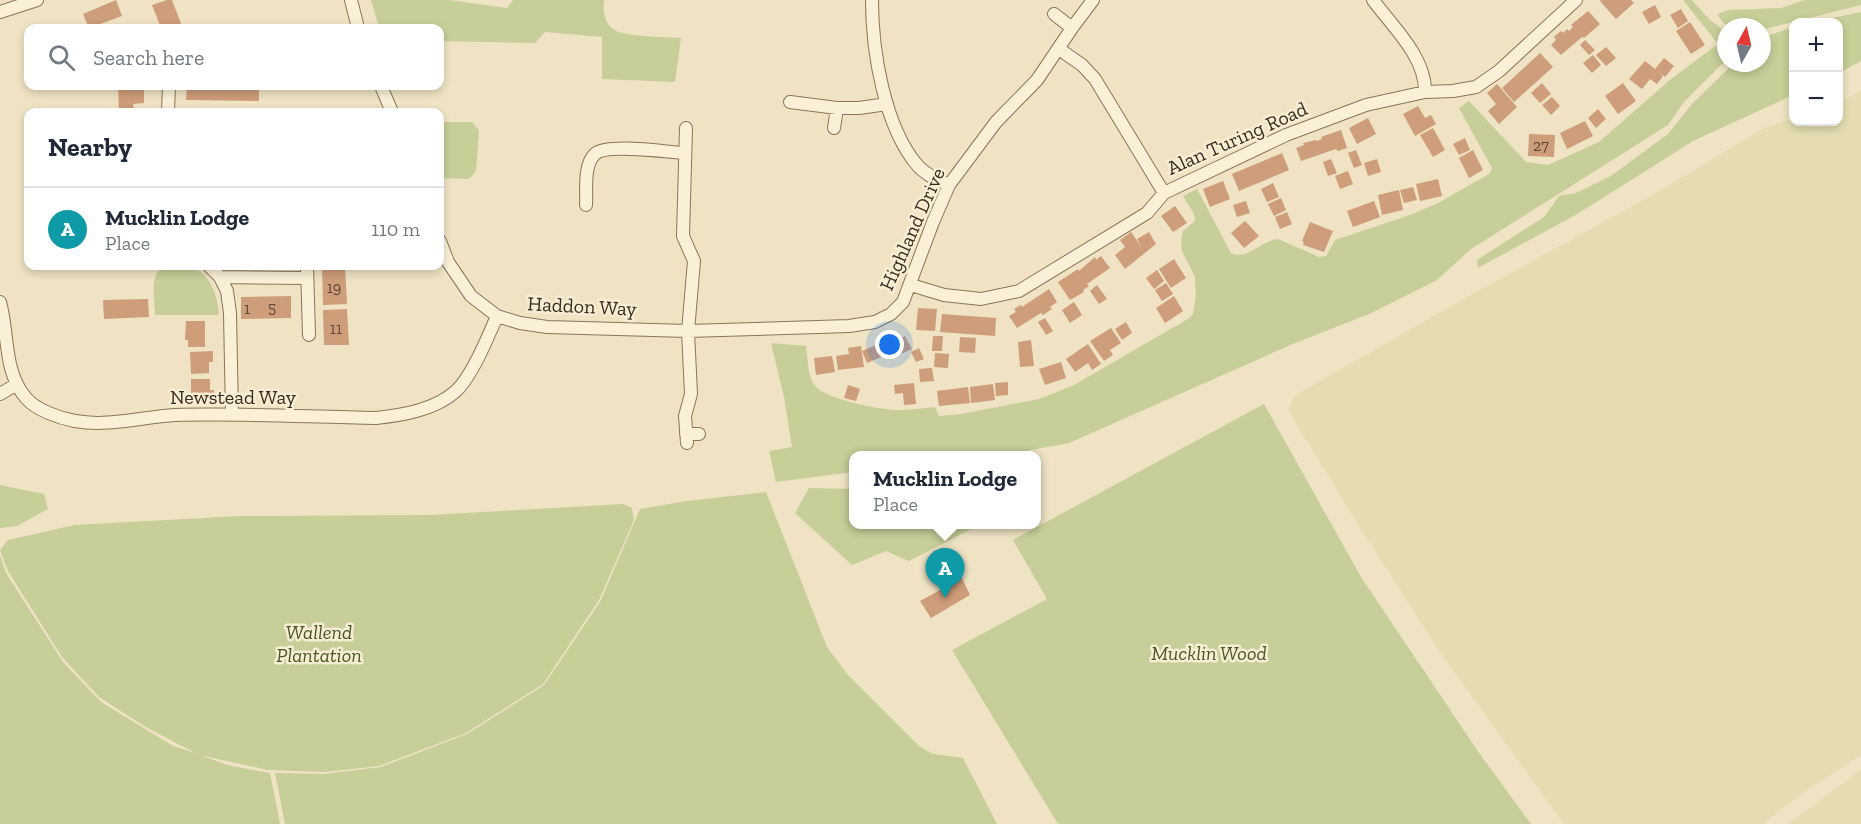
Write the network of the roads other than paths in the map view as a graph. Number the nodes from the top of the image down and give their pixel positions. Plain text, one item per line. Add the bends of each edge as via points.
1 (37, 0) edge
2 (351, 0) edge
3 (872, 0) edge
4 (1093, 0) edge
5 (1373, 0) edge
6 (1576, 0) edge
7 (0, 12) edge
8 (1054, 14) dead end
9 (357, 24) edge
10 (1072, 28) junction
11 (1059, 49) junction
12 (169, 90) edge
13 (383, 90) edge
14 (1425, 92) junction
15 (790, 102) dead end
16 (887, 104) junction
17 (168, 108) edge
18 (390, 108) edge
19 (837, 108) junction
20 (686, 128) dead end
21 (834, 128) dead end
22 (684, 153) junction
23 (949, 185) junction
24 (1164, 193) junction
25 (586, 205) dead end
26 (444, 253) edge
27 (212, 270) edge
28 (307, 272) edge
29 (220, 277) junction
30 (911, 285) junction
31 (0, 302) edge
32 (497, 316) junction
33 (762, 328) joint
34 (688, 331) junction
35 (309, 335) dead end
36 (17, 384) junction
37 (0, 394) edge
38 (232, 415) junction
39 (691, 437) dead end

1 - 7 street
2 - 9 street
3 - 16 street via 872,34
4 - 10 street, Highland Drive
5 - 14 street via 1411,50 1422,70
6 - 14 street, Alan Turing Road via 1499,71 1476,87
8 - 10 street
10 - 11 street, Highland Drive
11 - 23 street, Highland Drive via 1038,80 996,122
11 - 24 street via 1095,79
12 - 17 street
13 - 18 street
14 - 24 street, Alan Turing Road via 1365,105 1286,135
15 - 19 street
16 - 19 street
16 - 23 street via 904,147 919,167
19 - 21 street
20 - 22 street
22 - 25 street via 610,149 596,153 587,174
22 - 34 street via 683,236 694,261
23 - 30 street, Highland Drive
24 - 30 street, Alan Turing Road via 1147,213 1019,291 981,298 944,295
26 - 32 street, Haddon Way via 471,296
27 - 29 street
28 - 29 street
28 - 35 street
29 - 38 street via 230,313
30 - 33 street, Highland Drive via 903,302 875,322
31 - 36 street, Newstead Way via 7,355
32 - 34 street, Haddon Way via 547,327
32 - 38 street, Newstead Way via 478,358 456,391 429,407 376,418
33 - 34 street, Haddon Way
34 - 39 street via 691,394 685,416
36 - 37 street
36 - 38 street, Newstead Way via 31,403 74,421 103,423

